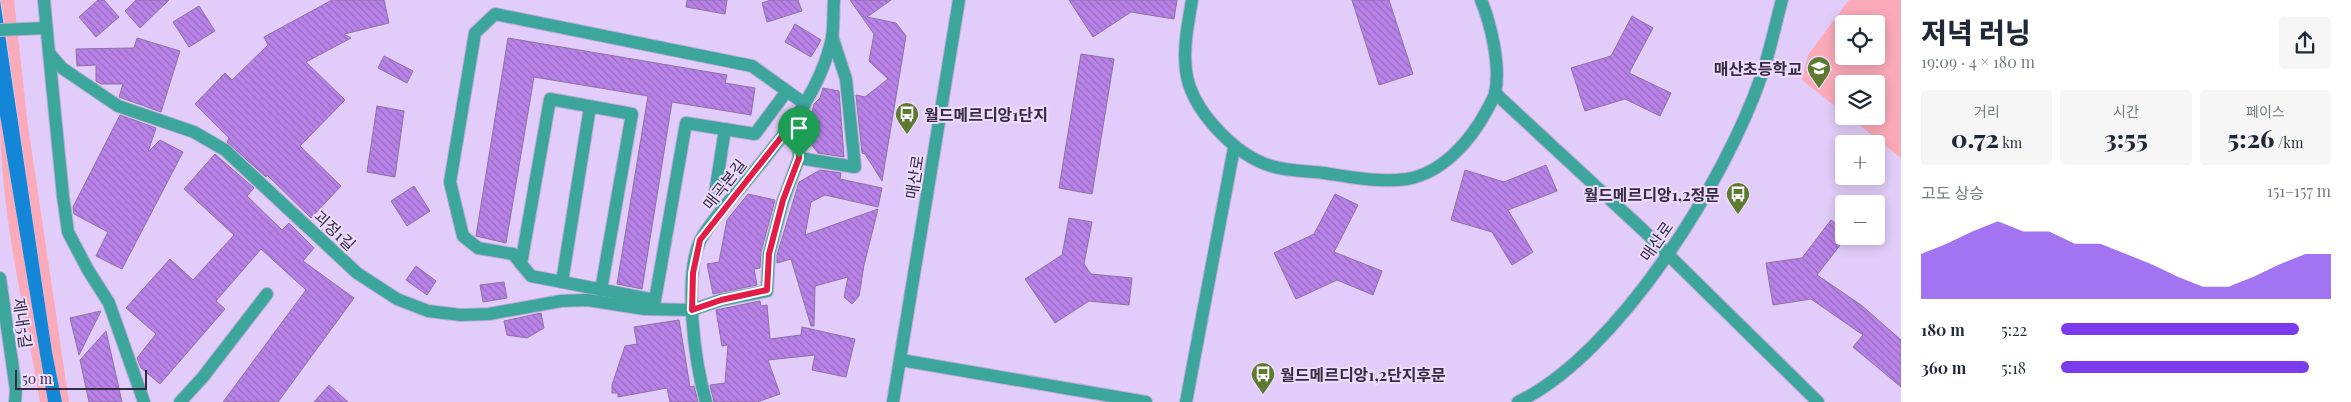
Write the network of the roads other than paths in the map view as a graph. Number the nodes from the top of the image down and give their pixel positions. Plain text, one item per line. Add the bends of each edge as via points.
1 (44, 0) edge
2 (834, 0) edge
3 (959, 0) edge
4 (1192, 0) edge
5 (1481, 0) edge
6 (1782, 0) edge
7 (46, 28) junction
8 (0, 30) edge
9 (832, 36) junction
10 (49, 53) junction
11 (787, 91) junction
12 (1495, 93) junction
13 (805, 104) junction
14 (590, 107) junction
15 (798, 116) junction
16 (725, 129) junction
17 (1234, 148) junction
18 (799, 158) junction
19 (715, 193) dead end
20 (1668, 254) junction
21 (521, 264) junction
22 (0, 278) edge
23 (562, 282) junction
24 (601, 290) junction
25 (267, 294) dead end
26 (692, 310) junction
27 (901, 360) junction
28 (15, 402) edge
29 (144, 402) edge
30 (180, 402) edge
31 (706, 402) edge
32 (894, 402) edge
33 (1146, 402) edge
34 (1186, 402) edge
35 (1518, 402) edge
36 (1817, 402) edge

1 - 7 street
2 - 9 street, 매곡본길
3 - 27 street, 매산로
4 - 17 street via 1185,40 1186,73 1197,101
5 - 12 street via 1490,21 1495,55
6 - 20 street, 매산로 via 1761,77 1728,153 1695,214
7 - 8 street
7 - 10 street
9 - 13 street, 매곡본길 via 825,63
9 - 18 street via 846,79 855,167
10 - 26 street, 괴정1길 via 62,68 118,106 194,132 225,150 357,273 397,299 428,310 461,315 587,300 645,309
10 - 29 street via 68,232 109,303
11 - 13 street
11 - 16 street via 755,134
11 - 21 street via 752,66 495,14 475,34 450,182 463,236 478,248 513,254
12 - 17 street via 1478,128 1456,153 1430,171 1407,178 1367,179 1271,166
12 - 20 street
13 - 15 street, 매곡본길
14 - 21 street via 550,100
14 - 23 street
14 - 24 street via 632,114
15 - 18 street
15 - 26 street, 매곡본길 via 700,240 693,273
16 - 19 street
16 - 24 street via 686,123 656,300
17 - 34 street
18 - 26 street via 783,200 769,254 767,290
20 - 35 street, 매산로 via 1601,336 1570,366
20 - 36 street
21 - 23 street via 531,276
22 - 28 street, 제내5길
23 - 24 street
25 - 30 street
26 - 31 street, 매곡본길
27 - 32 street, 매산로
27 - 33 street

